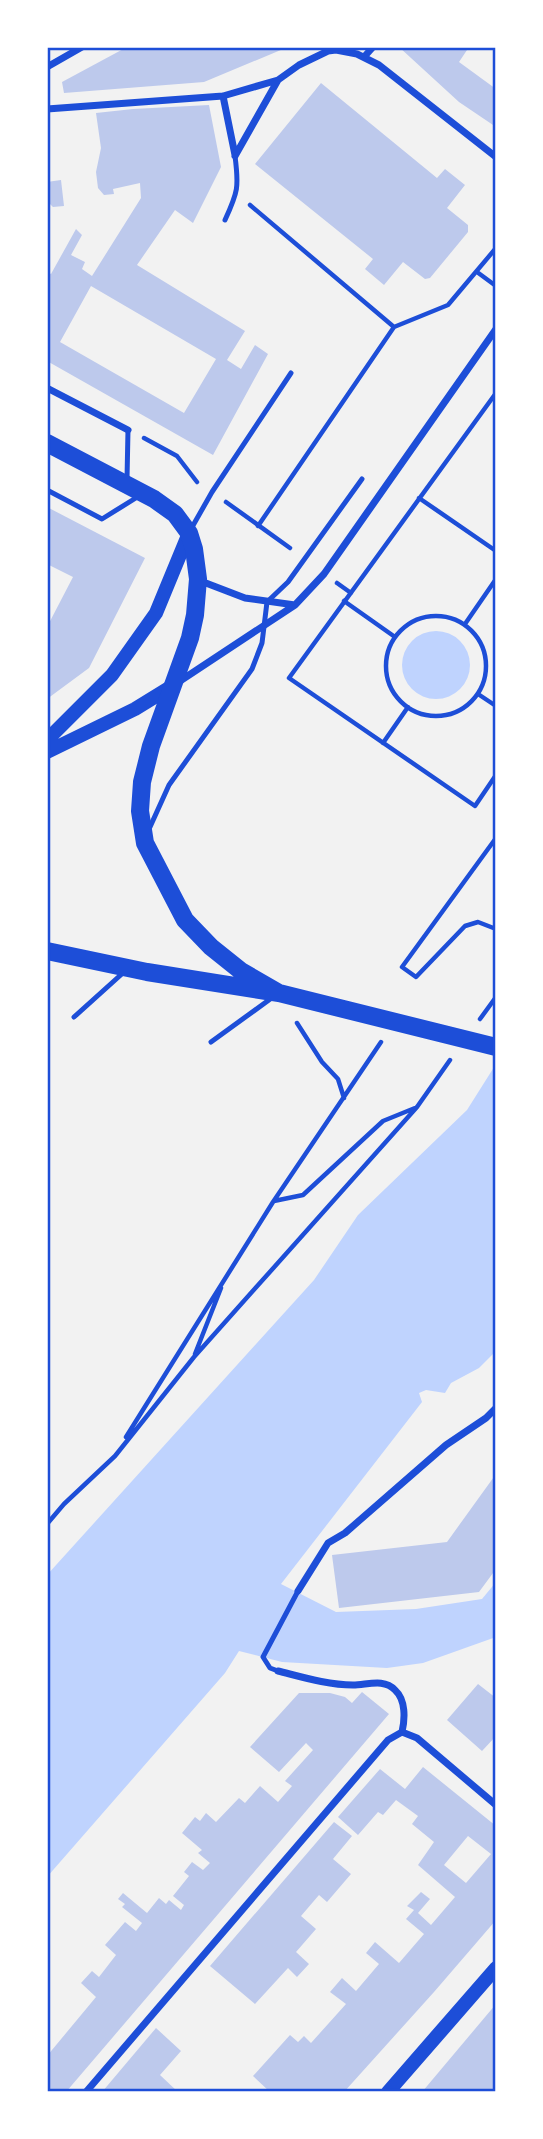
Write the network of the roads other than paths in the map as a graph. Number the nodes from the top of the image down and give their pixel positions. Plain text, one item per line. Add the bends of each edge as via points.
1 (82, 47) edge
2 (373, 47) edge
3 (328, 49) edge
4 (364, 57) junction
5 (47, 67) edge
6 (278, 80) junction
7 (223, 96) junction
8 (47, 109) edge
9 (236, 156) junction
10 (496, 158) edge
11 (225, 220) dead end
12 (496, 329) edge
13 (290, 373) dead end
14 (47, 387) edge
15 (128, 430) joint
16 (47, 443) edge
17 (362, 479) dead end
18 (127, 485) junction
19 (47, 490) edge
20 (144, 493) junction
21 (189, 533) junction
22 (198, 579) junction
23 (267, 602) junction
24 (295, 605) junction
25 (265, 625) junction
26 (174, 685) junction
27 (47, 740) edge
28 (47, 752) edge
29 (145, 843) junction
30 (47, 951) edge
31 (129, 968) junction
32 (279, 993) junction
33 (74, 1017) dead end
34 (211, 1042) dead end
35 (496, 1047) edge
36 (496, 1408) edge
37 (298, 1591) joint
38 (278, 1671) joint
39 (402, 1731) junction
40 (496, 1805) edge
41 (496, 1968) edge
42 (86, 2092) edge
43 (388, 2092) edge

1 - 5 street
2 - 4 street
3 - 4 street
3 - 6 street
4 - 10 street
6 - 7 street
6 - 9 street
7 - 8 street
7 - 9 street
9 - 11 lane via 239,184
12 - 24 street via 324,574
13 - 21 lane
14 - 15 street
15 - 18 lane
16 - 18 main road
17 - 23 lane via 288,582
18 - 20 main road
19 - 20 lane via 102,519
20 - 21 main road via 176,514
21 - 22 main road
21 - 27 main road via 156,613 112,675
22 - 23 street
22 - 26 main road via 190,638
23 - 24 street
23 - 25 lane
24 - 25 street
25 - 26 street
25 - 29 lane via 252,669 169,785
26 - 28 main road
26 - 29 main road via 142,782
29 - 32 main road via 185,920 241,971
30 - 31 main road
31 - 32 main road
31 - 33 lane
32 - 34 lane
32 - 35 main road
36 - 37 street via 328,1543
37 - 38 lane via 263,1657
38 - 39 street via 353,1685 379,1682 395,1690 402,1704
39 - 40 street via 417,1738
39 - 42 street via 388,1740
41 - 43 main road

